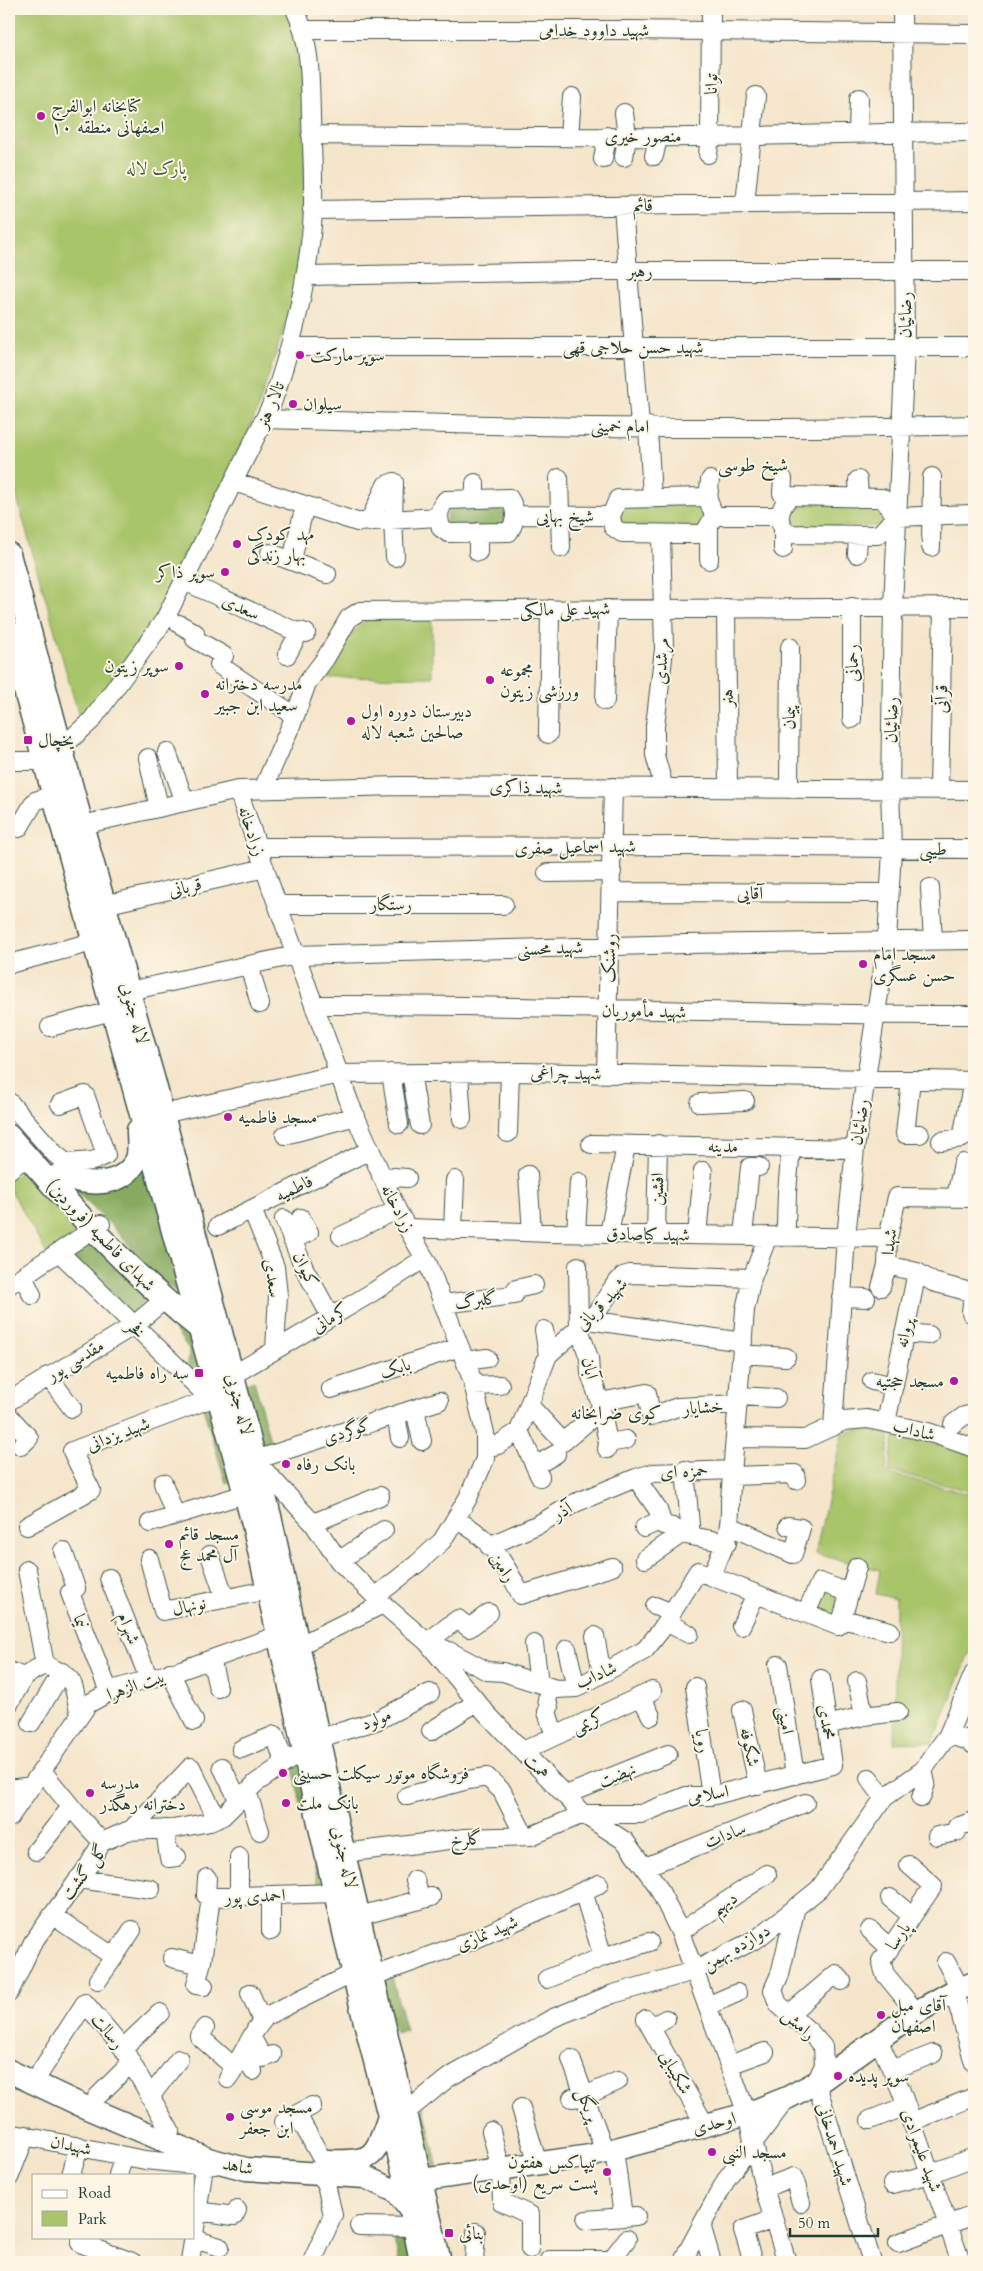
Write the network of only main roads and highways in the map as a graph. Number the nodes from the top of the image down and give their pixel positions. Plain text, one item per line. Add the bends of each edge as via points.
1 (9, 554) edge
2 (9, 578) edge
3 (9, 632) edge
4 (36, 658) junction
5 (52, 755) junction
6 (140, 1114) junction
7 (9, 1121) edge
8 (9, 1136) edge
9 (18, 1154) edge
10 (177, 1164) junction
11 (129, 1169) junction
12 (155, 1170) junction
13 (57, 1176) junction
14 (97, 1227) junction
15 (191, 1301) junction
16 (199, 1328) junction
17 (288, 1641) junction
18 (303, 1751) junction
19 (328, 1822) junction
20 (363, 1974) junction
21 (963, 1987) edge
22 (9, 2057) edge
23 (9, 2071) edge
24 (398, 2113) junction
25 (323, 2168) junction
26 (422, 2180) junction
27 (413, 2220) junction
28 (421, 2262) edge
29 (440, 2262) edge

1 - 4 main road, لاله جنوبی
2 - 4 main road via 26,644
3 - 5 main road, لاله جنوبی
4 - 5 main road, لاله جنوبی
5 - 6 main road, لاله جنوبی via 53,794
5 - 10 main road, لاله جنوبی via 82,826
6 - 11 main road via 136,1160
6 - 12 main road, لاله جنوبی
7 - 13 main road, شهدای فاطمیه (فروردین)
8 - 9 main road, شهدای فاطمیه (فروردین)
9 - 14 main road, شهدای فاطمیه (فروردین)
10 - 12 main road
10 - 17 main road, لاله جنوبی via 270,1516
11 - 12 main road
11 - 13 main road via 110,1181 86,1184
12 - 15 main road, لاله جنوبی
13 - 14 main road, شهدای فاطمیه (فروردین)
14 - 15 main road, شهدای فاطمیه (فروردین) via 169,1293 182,1301
14 - 16 main road, شهدای فاطمیه (فروردین) via 164,1300
15 - 16 main road, لاله جنوبی
16 - 17 main road, لاله جنوبی via 268,1590
17 - 18 main road, لاله جنوبی
18 - 19 main road, لاله جنوبی
18 - 19 main road, لاله جنوبی via 315,1773 320,1773 325,1765
19 - 20 main road, لاله جنوبی via 336,1893
19 - 20 main road, لاله جنوبی via 344,1853 358,1916
20 - 24 main road, لاله جنوبی
21 - 26 main road, اوحدی via 916,2012 816,2082 747,2114 610,2151
22 - 25 main road, شاهد via 212,2147
23 - 25 main road, شاهد via 214,2165 246,2169
24 - 25 main road, شاهد via 373,2153 355,2162
24 - 26 main road, لاله جنوبی
24 - 27 main road, لاله جنوبی
25 - 27 main road, شاهد via 385,2185 397,2192
26 - 29 main road, لاله جنوبی
27 - 28 main road, لاله جنوبی

